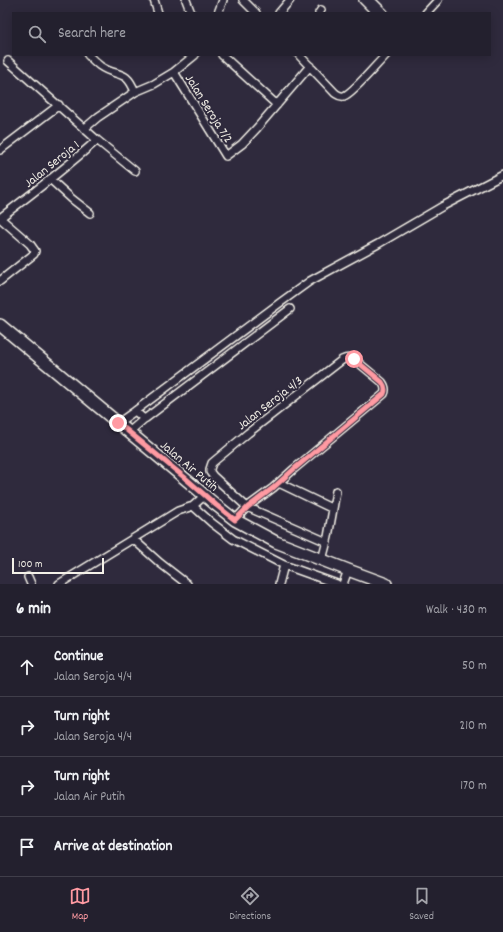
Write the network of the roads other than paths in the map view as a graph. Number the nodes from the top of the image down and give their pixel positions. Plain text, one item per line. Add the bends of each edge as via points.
1 (154, 0) edge
2 (186, 0) edge
3 (223, 0) edge
4 (243, 0) edge
5 (290, 0) edge
6 (363, 0) edge
7 (371, 0) edge
8 (438, 0) edge
9 (158, 12) edge
10 (191, 12) edge
11 (218, 12) edge
12 (255, 12) edge
13 (280, 12) edge
14 (375, 12) edge
15 (383, 12) edge
16 (428, 12) edge
17 (89, 56) edge
18 (194, 56) edge
19 (223, 56) edge
20 (300, 56) edge
21 (385, 56) edge
22 (8, 62) dead end
23 (310, 66) junction
24 (174, 72) junction
25 (135, 92) junction
26 (276, 105) junction
27 (58, 106) junction
28 (84, 129) junction
29 (97, 140) junction
30 (0, 150) edge
31 (135, 172) dead end
32 (503, 175) edge
33 (50, 179) junction
34 (90, 213) dead end
35 (0, 218) edge
36 (0, 281) edge
37 (290, 309) dead end
38 (0, 325) edge
39 (135, 411) junction
40 (144, 419) junction
41 (118, 423) junction
42 (128, 432) junction
43 (279, 483) junction
44 (336, 491) dead end
45 (204, 496) junction
46 (193, 506) junction
47 (248, 507) junction
48 (333, 509) junction
49 (235, 520) junction
50 (133, 539) junction
51 (327, 542) junction
52 (322, 560) junction
53 (284, 565) junction
54 (348, 570) junction
55 (184, 582) edge
56 (59, 584) edge
57 (174, 584) edge
58 (279, 584) edge
59 (338, 584) edge
60 (343, 584) edge
61 (386, 584) edge

1 - 9 street
2 - 10 street
3 - 11 street
4 - 12 street
5 - 13 street
6 - 14 street
7 - 15 street
8 - 16 street
17 - 25 street via 100,66 127,78
18 - 24 street
19 - 26 street
20 - 23 street
21 - 23 street via 344,96 335,93
22 - 27 street
23 - 26 street
24 - 25 street
24 - 26 street, Jalan Seroja 7/2 via 226,156 248,138
25 - 28 street
27 - 28 street
27 - 30 street
28 - 29 street
29 - 31 street
29 - 33 street, Jalan Seroja 1
32 - 39 street via 310,281
33 - 34 street
33 - 35 street, Jalan Seroja 1
35 - 36 street via 35,251
37 - 40 street
38 - 41 main road, Jalan Air Putih
39 - 40 street
39 - 41 street
40 - 42 street
41 - 42 main road, Jalan Air Putih
42 - 45 main road, Jalan Air Putih
43 - 47 street
43 - 47 street, Jalan Seroja 4/3 via 384,394 382,382 354,359 342,360 212,463 210,472
43 - 48 street
44 - 48 street
45 - 46 street
45 - 49 main road, Jalan Air Putih
46 - 50 street via 178,511
46 - 53 street via 233,539
47 - 49 street
47 - 51 street
48 - 51 street
49 - 52 main road, Jalan Air Putih via 276,542
50 - 55 street
50 - 56 street
51 - 52 street
52 - 54 main road, Jalan Air Putih
53 - 58 street
53 - 59 street
54 - 60 street
54 - 61 main road, Jalan Air Putih
55 - 57 street

